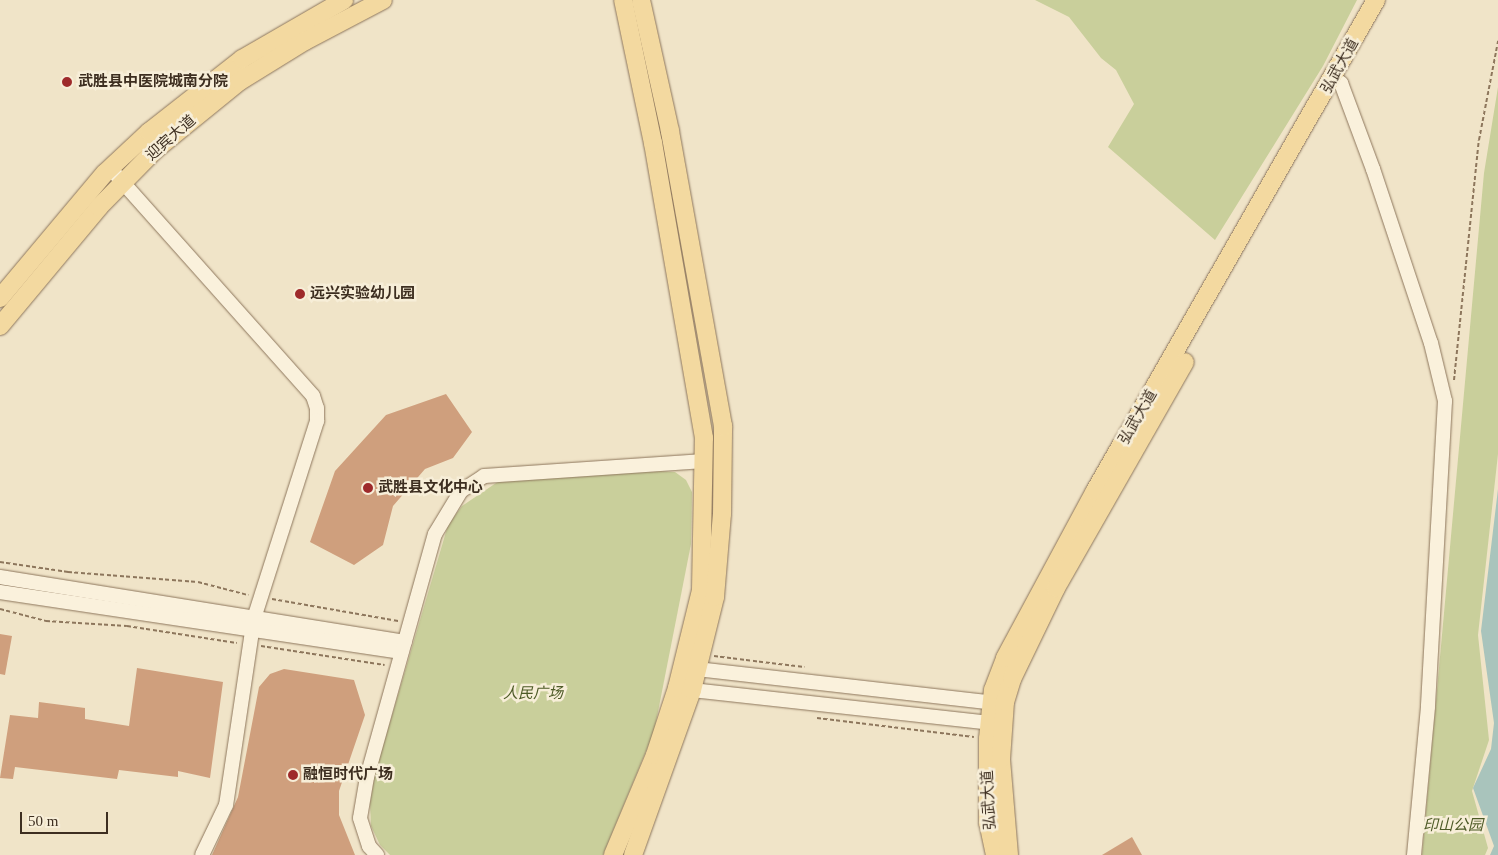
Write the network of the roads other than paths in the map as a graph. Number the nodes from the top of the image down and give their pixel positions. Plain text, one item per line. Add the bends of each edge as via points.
1 (344, 0) edge
2 (383, 0) edge
3 (614, 0) edge
4 (624, 0) edge
5 (1374, 1) edge
6 (643, 3) edge
7 (628, 20) junction
8 (1338, 81) junction
9 (110, 168) junction
10 (123, 182) junction
11 (0, 298) edge
12 (0, 326) edge
13 (704, 461) junction
14 (0, 577) edge
15 (0, 592) edge
16 (253, 624) junction
17 (404, 647) junction
18 (689, 668) junction
19 (684, 689) junction
20 (998, 704) junction
21 (993, 729) junction
22 (202, 855) edge
23 (377, 855) edge
24 (613, 855) edge
25 (633, 855) edge
26 (995, 855) edge
27 (1009, 855) edge
28 (1414, 855) edge

1 - 9 main road, 迎宾大道 via 242,59 149,132
2 - 10 main road, 迎宾大道 via 305,41 240,82 155,150
3 - 7 street
4 - 7 main road
5 - 8 main road, 弘武大道
6 - 18 main road via 723,426 722,514 715,597
7 - 13 main road via 659,172 704,438
8 - 20 main road, 弘武大道 via 1020,626 1004,658
8 - 28 street via 1431,343 1445,402 1428,707
9 - 10 street
9 - 11 main road, 迎宾大道
10 - 12 main road, 迎宾大道 via 45,269
10 - 16 street via 313,396 318,408 317,421
13 - 17 street via 484,476 461,491 435,534
13 - 18 main road via 701,590
14 - 16 street
15 - 16 street
16 - 17 street
16 - 22 street via 231,786 219,825
17 - 23 street via 360,818 369,846
18 - 19 main road
18 - 20 street
19 - 21 street
19 - 24 main road
19 - 25 main road
20 - 21 main road, 弘武大道
21 - 26 main road, 弘武大道 via 988,823
21 - 27 main road, 弘武大道

